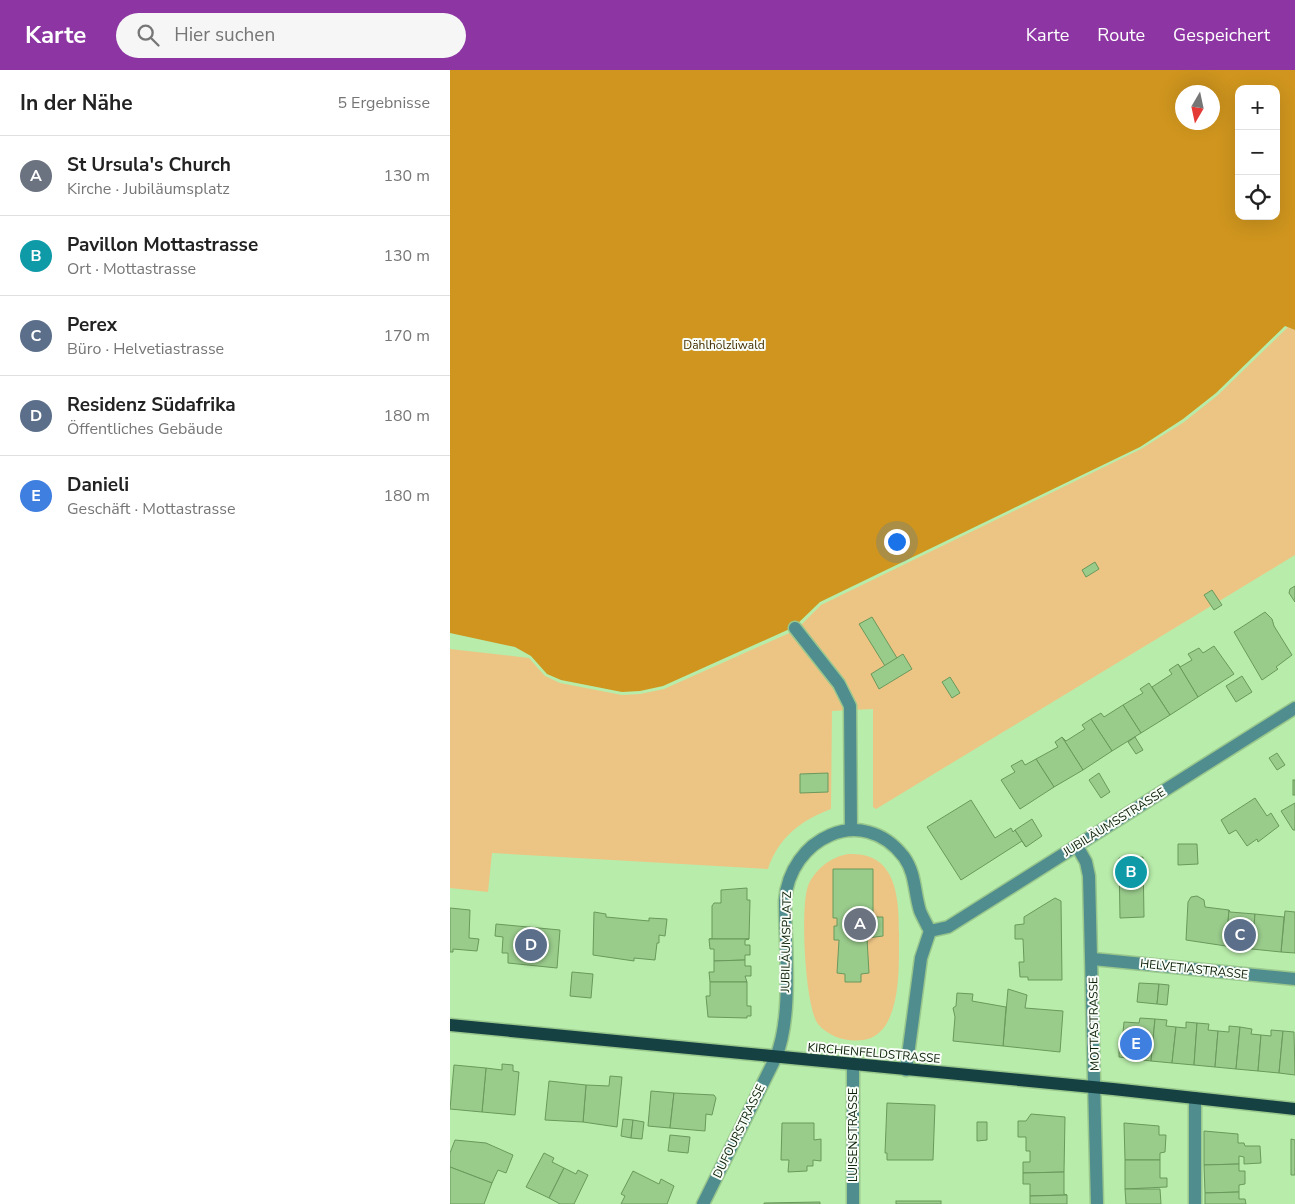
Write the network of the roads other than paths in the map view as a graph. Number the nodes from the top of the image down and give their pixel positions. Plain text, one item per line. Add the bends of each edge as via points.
1 (795, 628) dead end
2 (1295, 708) edge
3 (851, 830) junction
4 (1077, 846) junction
5 (930, 931) junction
6 (1092, 960) junction
7 (1295, 979) edge
8 (450, 1025) edge
9 (776, 1057) junction
10 (853, 1065) junction
11 (906, 1070) junction
12 (1095, 1087) junction
13 (1195, 1098) junction
14 (1295, 1109) edge
15 (703, 1204) edge
16 (853, 1204) edge
17 (1097, 1204) edge
18 (1195, 1204) edge

1 - 3 street via 839,684 850,706
2 - 4 street, JUBILÄUMSSTRASSE
3 - 5 street, JUBILÄUMSPLATZ via 881,838 904,857 911,868 920,909
3 - 9 street, JUBILÄUMSPLATZ via 827,836 810,847 787,884 785,1019
4 - 5 street, JUBILÄUMSSTRASSE via 948,926
4 - 6 street, MOTTASTRASSE via 1089,876
5 - 11 street via 924,948
6 - 7 street, HELVETIASTRASSE
6 - 12 street, MOTTASTRASSE
8 - 9 main road, KIRCHENFELDSTRASSE
9 - 10 main road, KIRCHENFELDSTRASSE
9 - 15 street, DUFOURSTRASSE
10 - 11 main road, KIRCHENFELDSTRASSE
10 - 16 street, LUISENSTRASSE
11 - 12 main road, KIRCHENFELDSTRASSE
12 - 13 main road, KIRCHENFELDSTRASSE
12 - 17 street, MOTTASTRASSE
13 - 14 main road, KIRCHENFELDSTRASSE
13 - 18 street

